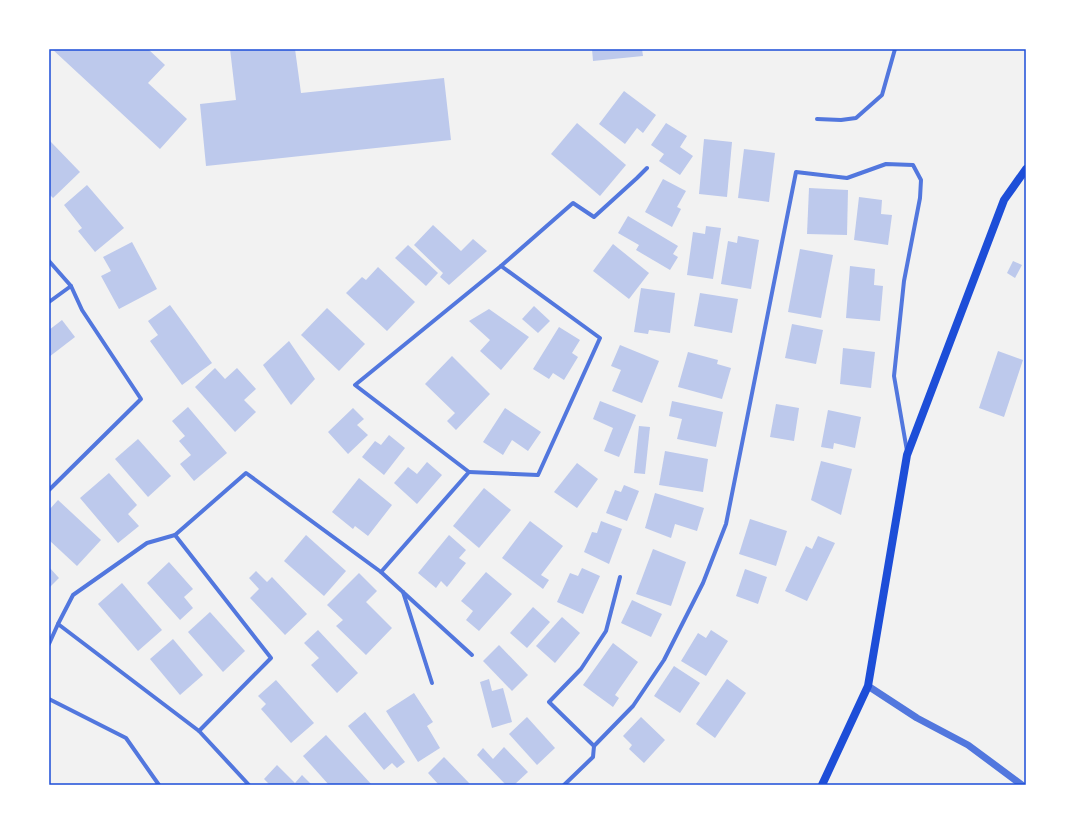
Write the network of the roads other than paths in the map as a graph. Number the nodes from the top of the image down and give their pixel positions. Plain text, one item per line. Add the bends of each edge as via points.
1 (895, 49) edge
2 (817, 119) dead end
3 (647, 168) dead end
4 (1026, 169) edge
5 (49, 261) edge
6 (500, 266) junction
7 (71, 286) junction
8 (49, 302) edge
9 (907, 455) junction
10 (469, 472) junction
11 (49, 490) edge
12 (175, 535) junction
13 (381, 572) junction
14 (620, 577) dead end
15 (403, 592) junction
16 (58, 624) junction
17 (49, 644) edge
18 (472, 655) dead end
19 (432, 683) dead end
20 (868, 686) junction
21 (49, 700) edge
22 (199, 731) junction
23 (594, 746) junction
24 (159, 785) edge
25 (249, 785) edge
26 (564, 785) edge
27 (822, 785) edge
28 (1022, 785) edge

1 - 2 street via 882,95 856,118
3 - 6 street via 594,217 573,203
4 - 9 main road via 1004,200
5 - 7 street
6 - 10 street via 356,385
6 - 10 street via 600,338 538,475
7 - 8 street
7 - 11 street via 82,310 141,399
9 - 20 main road
9 - 23 street via 894,376 904,281 920,198 921,180 913,165 886,164 847,178 796,172 726,524 703,583 664,660 633,706
10 - 13 street
12 - 13 street via 246,473
12 - 16 street via 147,543 73,595
12 - 22 street via 271,658
13 - 15 street
14 - 23 street via 606,631 581,669 549,702
15 - 18 street
15 - 19 street
16 - 17 street
16 - 22 street
20 - 27 main road
20 - 28 street via 917,718 968,746
21 - 24 street via 126,738
22 - 25 street
23 - 26 street via 593,757

